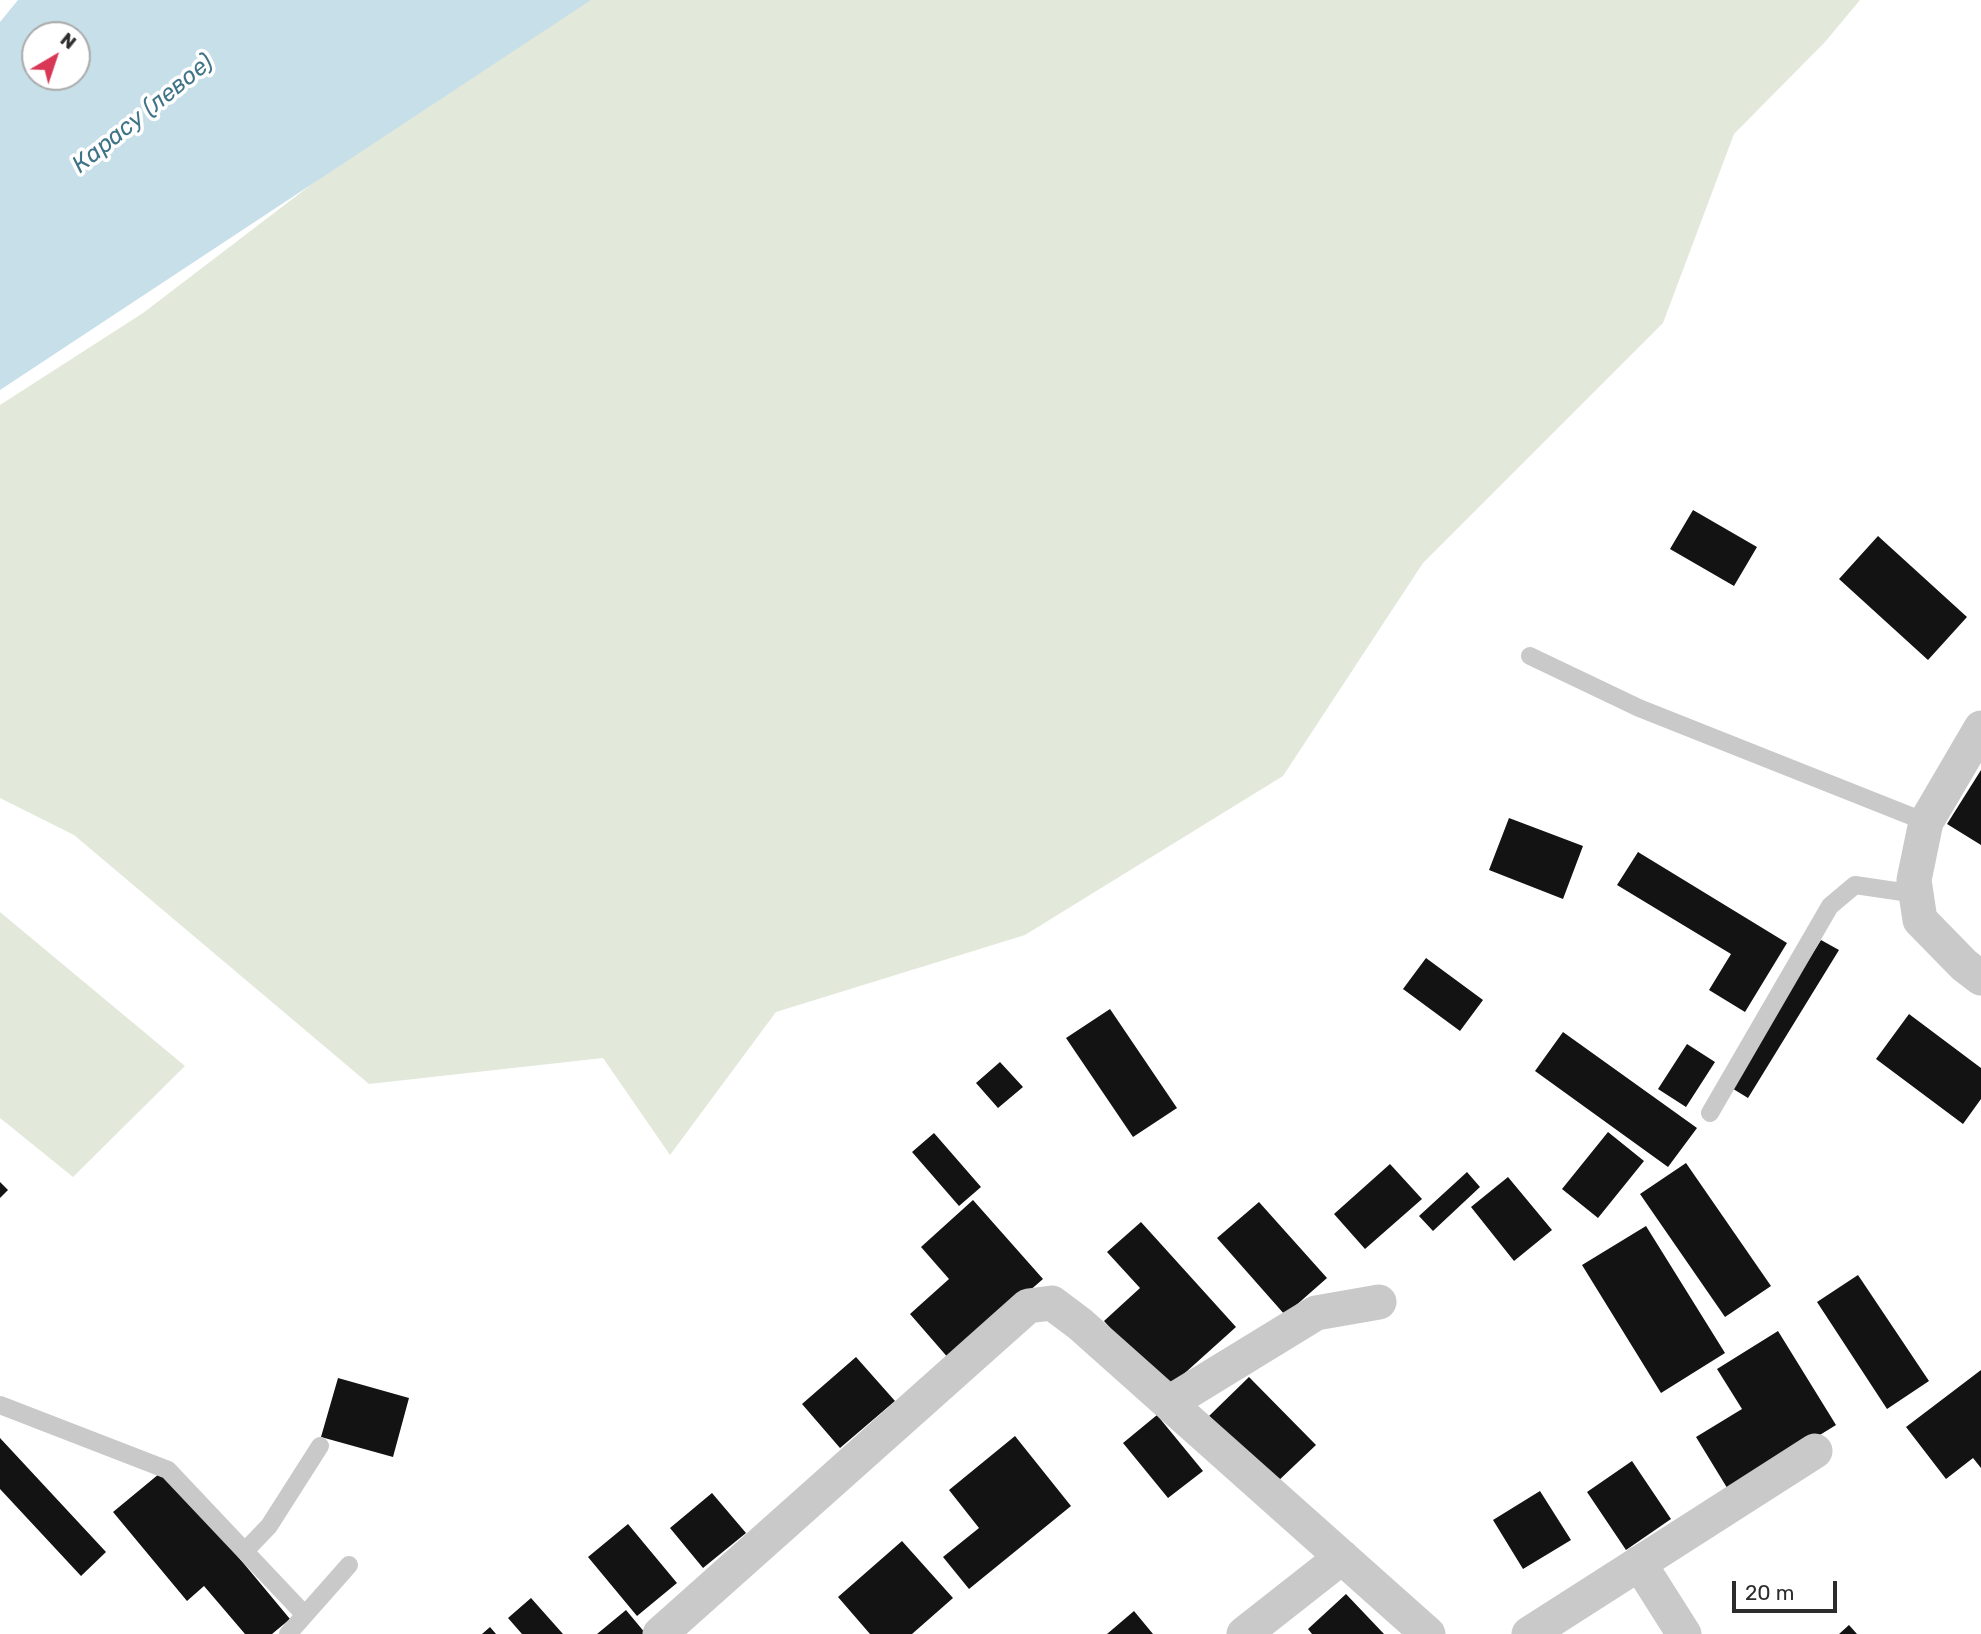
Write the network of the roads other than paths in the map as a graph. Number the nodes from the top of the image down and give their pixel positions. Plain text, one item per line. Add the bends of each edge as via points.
1 (1530, 656) dead end
2 (1981, 729) edge
3 (1926, 822) junction
4 (1916, 894) junction
5 (1981, 978) edge
6 (1710, 1113) dead end
7 (1379, 1302) dead end
8 (1168, 1402) junction
9 (0, 1405) edge
10 (320, 1446) dead end
11 (1815, 1451) dead end
12 (245, 1551) junction
13 (1342, 1557) junction
14 (1639, 1563) junction
15 (349, 1565) dead end
16 (305, 1615) junction
17 (288, 1634) edge
18 (660, 1634) edge
19 (1244, 1634) edge
20 (1428, 1634) edge
21 (1529, 1634) edge
22 (1684, 1634) edge

1 - 3 lane via 1639,708
2 - 3 street
3 - 4 street via 1914,880
4 - 5 street via 1920,920
4 - 6 lane via 1855,885 1830,906
7 - 8 street via 1316,1313
8 - 13 street
8 - 18 street via 1052,1303 1028,1306
9 - 12 lane via 168,1470
10 - 12 lane via 269,1526
11 - 14 street
12 - 16 lane
13 - 19 street
13 - 20 street
14 - 21 street
14 - 22 street
15 - 16 lane
16 - 17 lane

